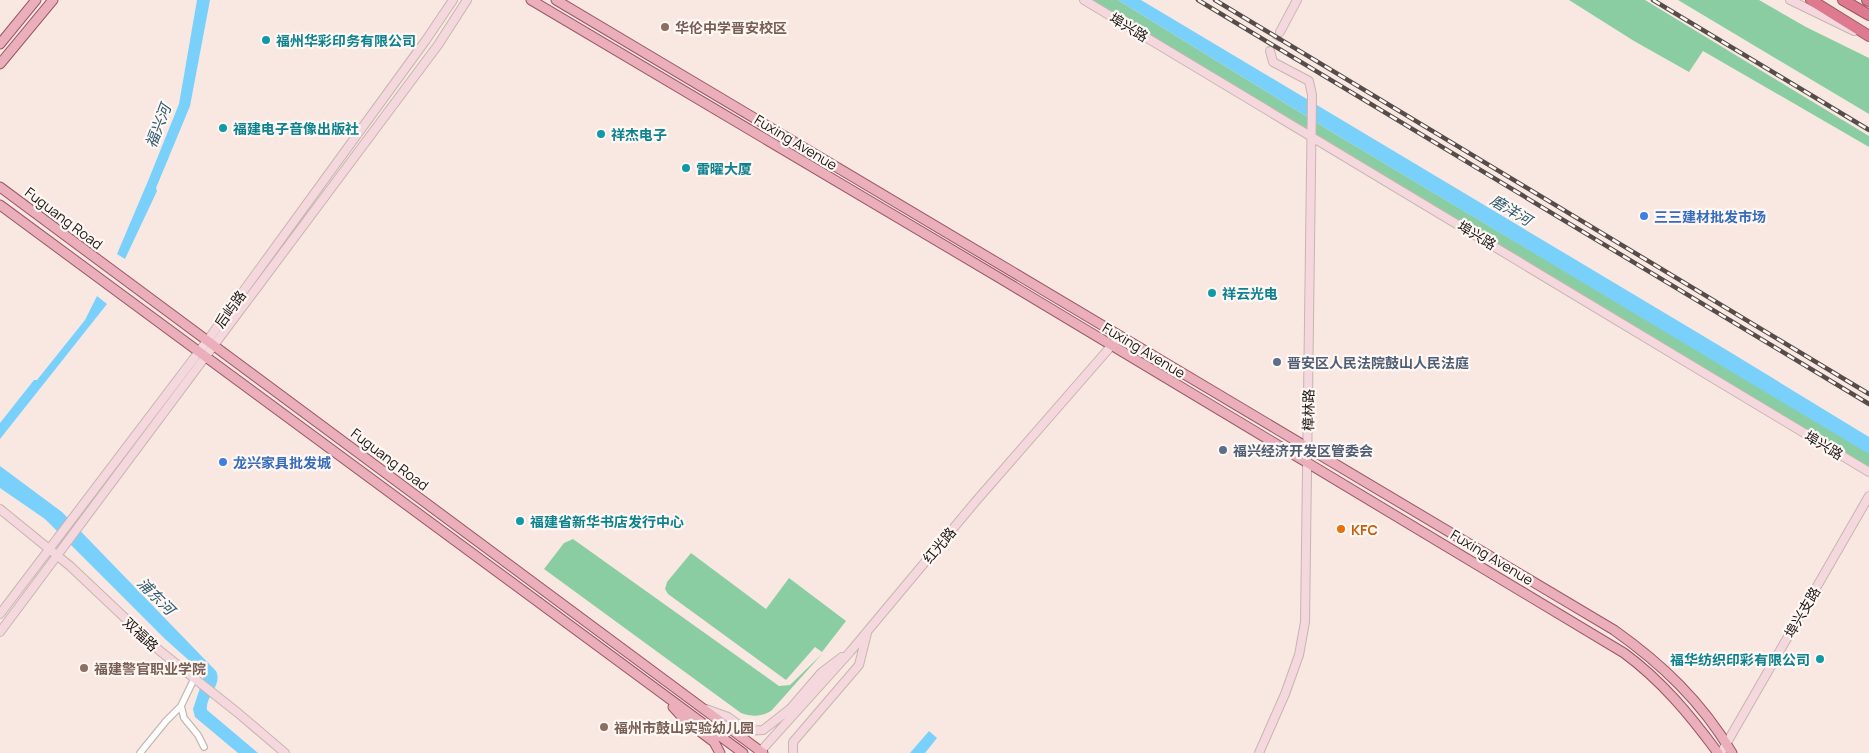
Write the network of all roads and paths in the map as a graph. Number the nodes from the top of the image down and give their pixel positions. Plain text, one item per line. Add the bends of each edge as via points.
1 (36, 0) edge
2 (54, 0) edge
3 (452, 0) edge
4 (468, 0) edge
5 (531, 0) edge
6 (556, 0) edge
7 (1084, 0) edge
8 (1298, 0) edge
9 (1790, 0) edge
10 (1811, 0) edge
11 (1843, 0) edge
12 (1869, 15) edge
13 (1280, 32) tunnel mouth
14 (1869, 37) edge
15 (0, 44) edge
16 (1270, 51) dead end
17 (0, 64) edge
18 (1313, 137) junction
19 (0, 187) edge
20 (0, 205) edge
21 (1119, 336) junction
22 (210, 343) junction
23 (1111, 346) junction
24 (202, 354) junction
25 (1308, 447) junction
26 (1307, 462) junction
27 (1869, 472) edge
28 (1869, 496) edge
29 (0, 509) edge
30 (50, 549) junction
31 (58, 556) junction
32 (0, 614) edge
33 (867, 631) junction
34 (0, 632) edge
35 (850, 652) junction
36 (196, 680) junction
37 (661, 694) junction
38 (181, 706) junction
39 (702, 707) junction
40 (1727, 744) junction
41 (204, 747) dead end
42 (761, 752) edge
43 (140, 753) edge
44 (285, 753) edge
45 (720, 753) edge
46 (743, 753) edge
47 (793, 753) edge
48 (1259, 753) edge
49 (1719, 753) edge
50 (1732, 753) edge

1 - 15 main road
2 - 17 main road
3 - 22 main road, 后屿路
4 - 22 main road, 后屿路 via 438,45
5 - 23 main road, Fuxing Avenue
6 - 21 main road, Fuxing Avenue
7 - 18 main road, 埠兴路
8 - 13 main road
9 - 14 main road
10 - 14 highway
11 - 12 highway
16 - 18 main road, 樟林路 via 1273,62 1309,81
18 - 25 main road, 樟林路
18 - 27 main road, 埠兴路
19 - 22 main road, Fuguang Road
20 - 24 main road, Fuguang Road
21 - 23 main road, 红光路
21 - 25 main road, Fuxing Avenue
22 - 24 main road, 后屿路
22 - 39 main road, Fuguang Road
23 - 26 main road, Fuxing Avenue
23 - 33 main road, 红光路
24 - 30 main road, 后屿路
24 - 31 main road, 后屿路
24 - 37 main road, Fuguang Road
25 - 26 main road, 樟林路
25 - 40 main road, Fuxing Avenue via 1629,640 1684,688
26 - 48 main road, 樟林路 via 1303,637 1285,694
26 - 49 main road, Fuxing Avenue via 1624,653 1668,690
28 - 40 main road, 埠兴支路
29 - 30 main road, 双福路
30 - 31 main road, 双福路
30 - 32 main road, 后屿路
31 - 34 main road
31 - 36 main road, 双福路 via 148,641
33 - 35 main road, 红光路
33 - 47 main road via 860,666 793,742
35 - 39 main road via 821,672 790,709 763,730 748,731 728,717
35 - 42 main road, 红光路
36 - 38 street
36 - 44 main road, 双福路
37 - 45 main road via 685,720 714,742
37 - 46 main road, Fuguang Road
38 - 41 street via 184,718
38 - 43 street
39 - 42 main road, Fuguang Road
40 - 49 main road, 埠兴支路
40 - 50 main road, Fuxing Avenue

